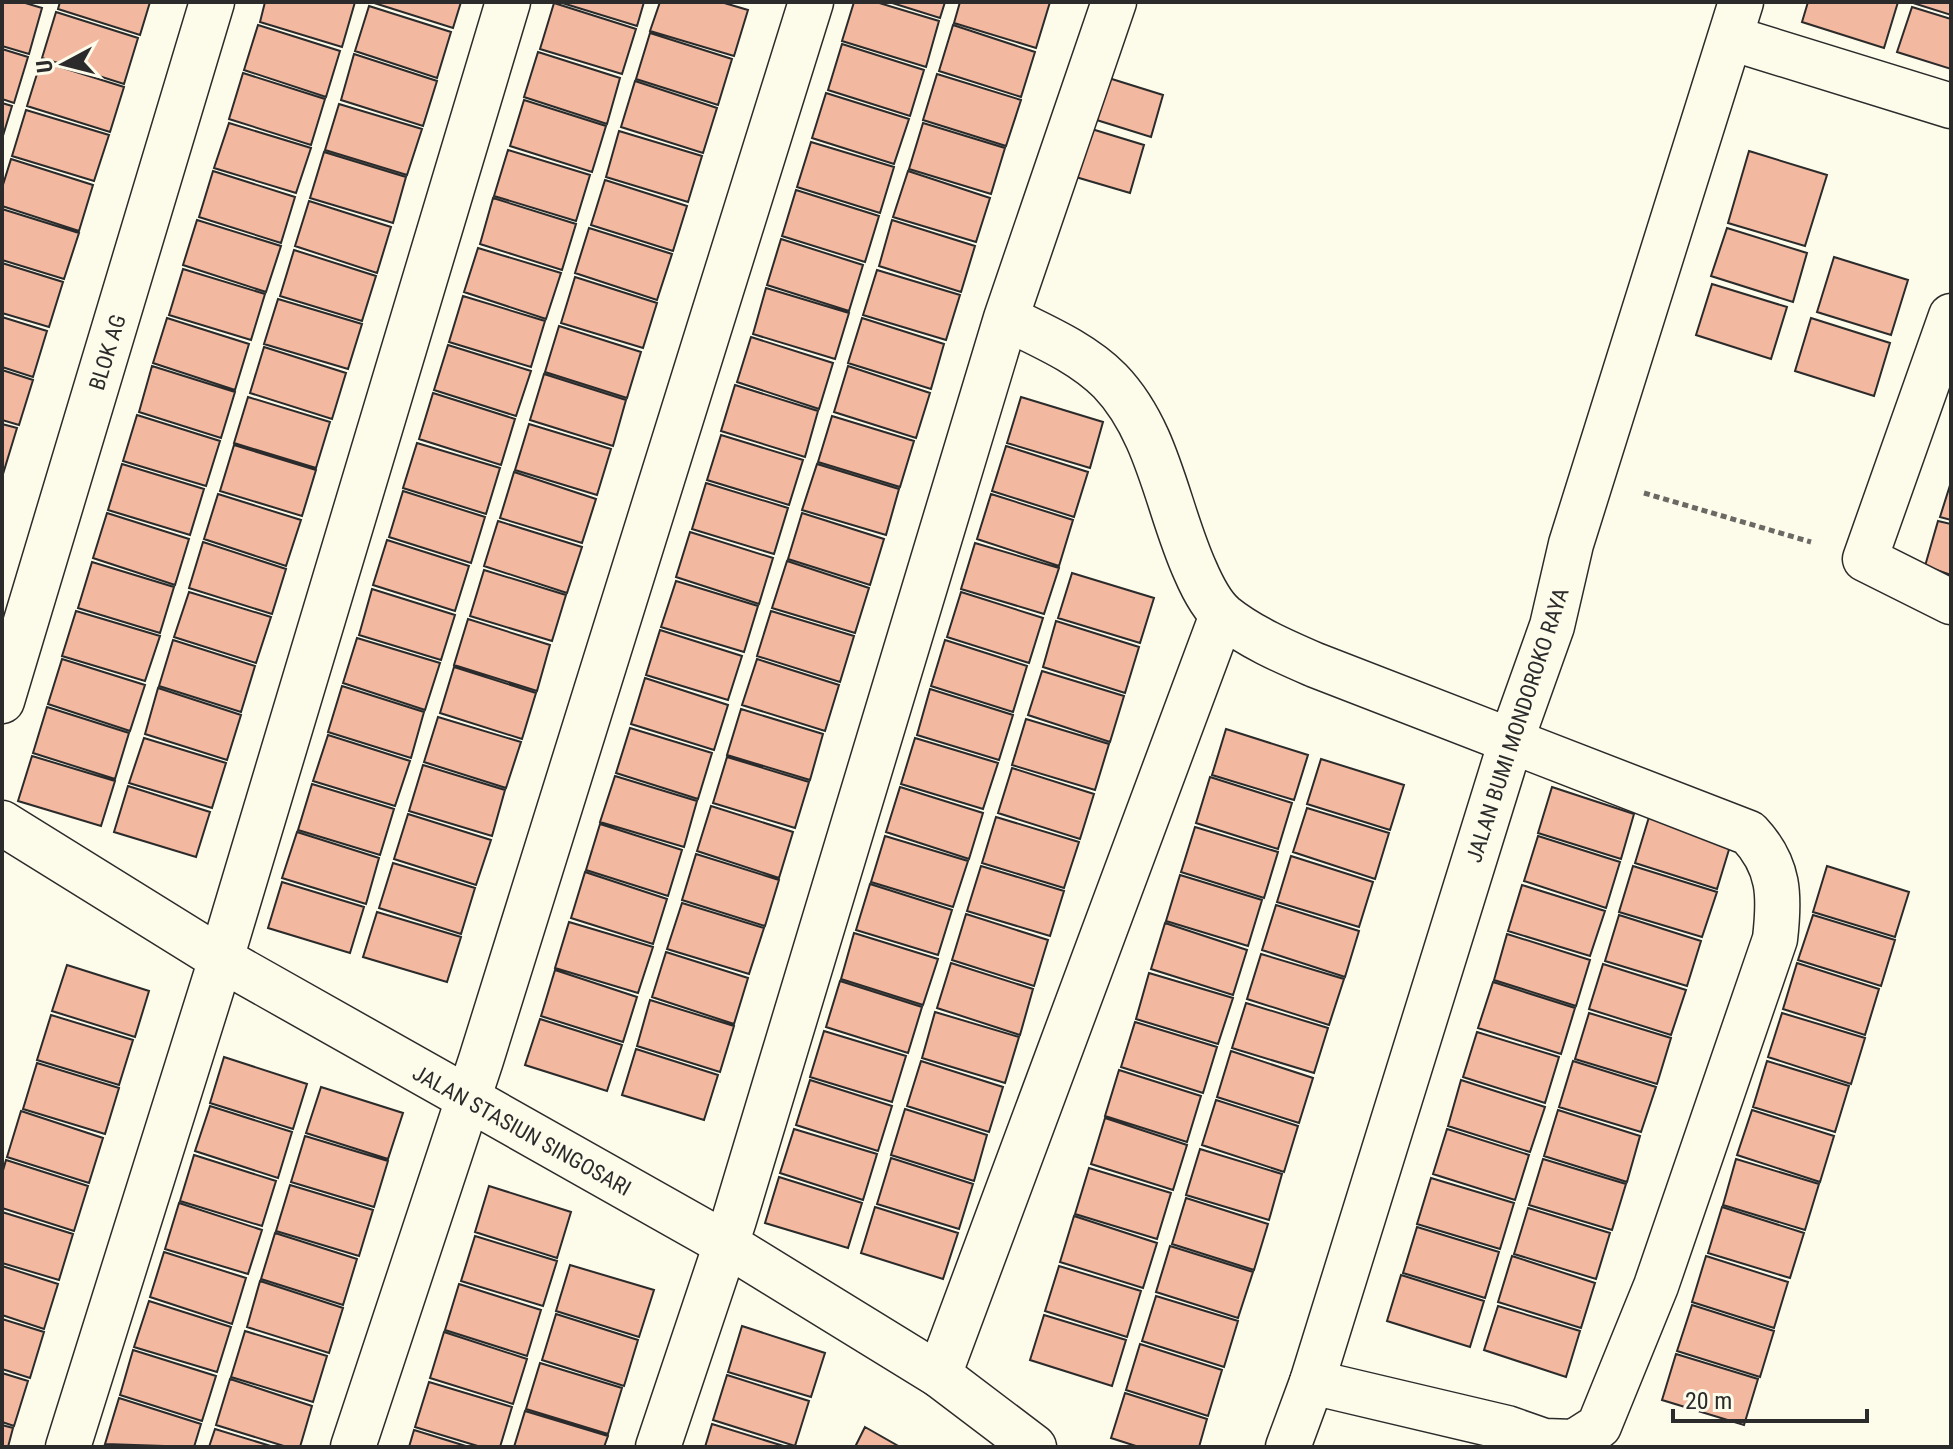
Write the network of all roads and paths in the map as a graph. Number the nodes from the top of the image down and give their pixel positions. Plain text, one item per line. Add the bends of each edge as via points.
1 (212, 2) edge
2 (508, 2) edge
3 (811, 2) edge
4 (1114, 2) edge
5 (1736, 20) edge
6 (1951, 106) edge
7 (1951, 316) edge
8 (1006, 318) junction
9 (1593, 478) junction
10 (1865, 559) junction
11 (1951, 602) edge
12 (1222, 615) junction
13 (2, 701) edge
14 (1512, 738) junction
15 (2, 823) edge
16 (221, 959) junction
17 (468, 1099) junction
18 (726, 1244) junction
19 (939, 1375) junction
20 (1312, 1382) junction
21 (68, 1447) edge
22 (353, 1447) edge
23 (658, 1447) edge
24 (1034, 1447) edge
25 (1288, 1447) edge

1 - 13 street, BLOK AG
2 - 16 street
3 - 17 street
4 - 8 street
5 - 6 street
5 - 9 street, JALAN BUMI MONDOROKO RAYA
7 - 10 street
8 - 12 street via 1073,351 1128,404 1162,477 1201,584
8 - 18 street
9 - 10 path
9 - 14 street, JALAN BUMI MONDOROKO RAYA via 1552,626
10 - 11 street
12 - 14 street via 1280,650
12 - 19 street
14 - 20 street, JALAN BUMI MONDOROKO RAYA
14 - 20 street via 1749,833 1774,867 1779,886 1775,939 1656,1286 1599,1426 1574,1442 1544,1441
15 - 16 street, JALAN STASIUN SINGOSARI
16 - 17 street, JALAN STASIUN SINGOSARI
16 - 21 street
17 - 18 street, JALAN STASIUN SINGOSARI
17 - 22 street
18 - 19 street, JALAN STASIUN SINGOSARI
18 - 23 street
19 - 24 street, JALAN STASIUN SINGOSARI
20 - 25 street, JALAN BUMI MONDOROKO RAYA

